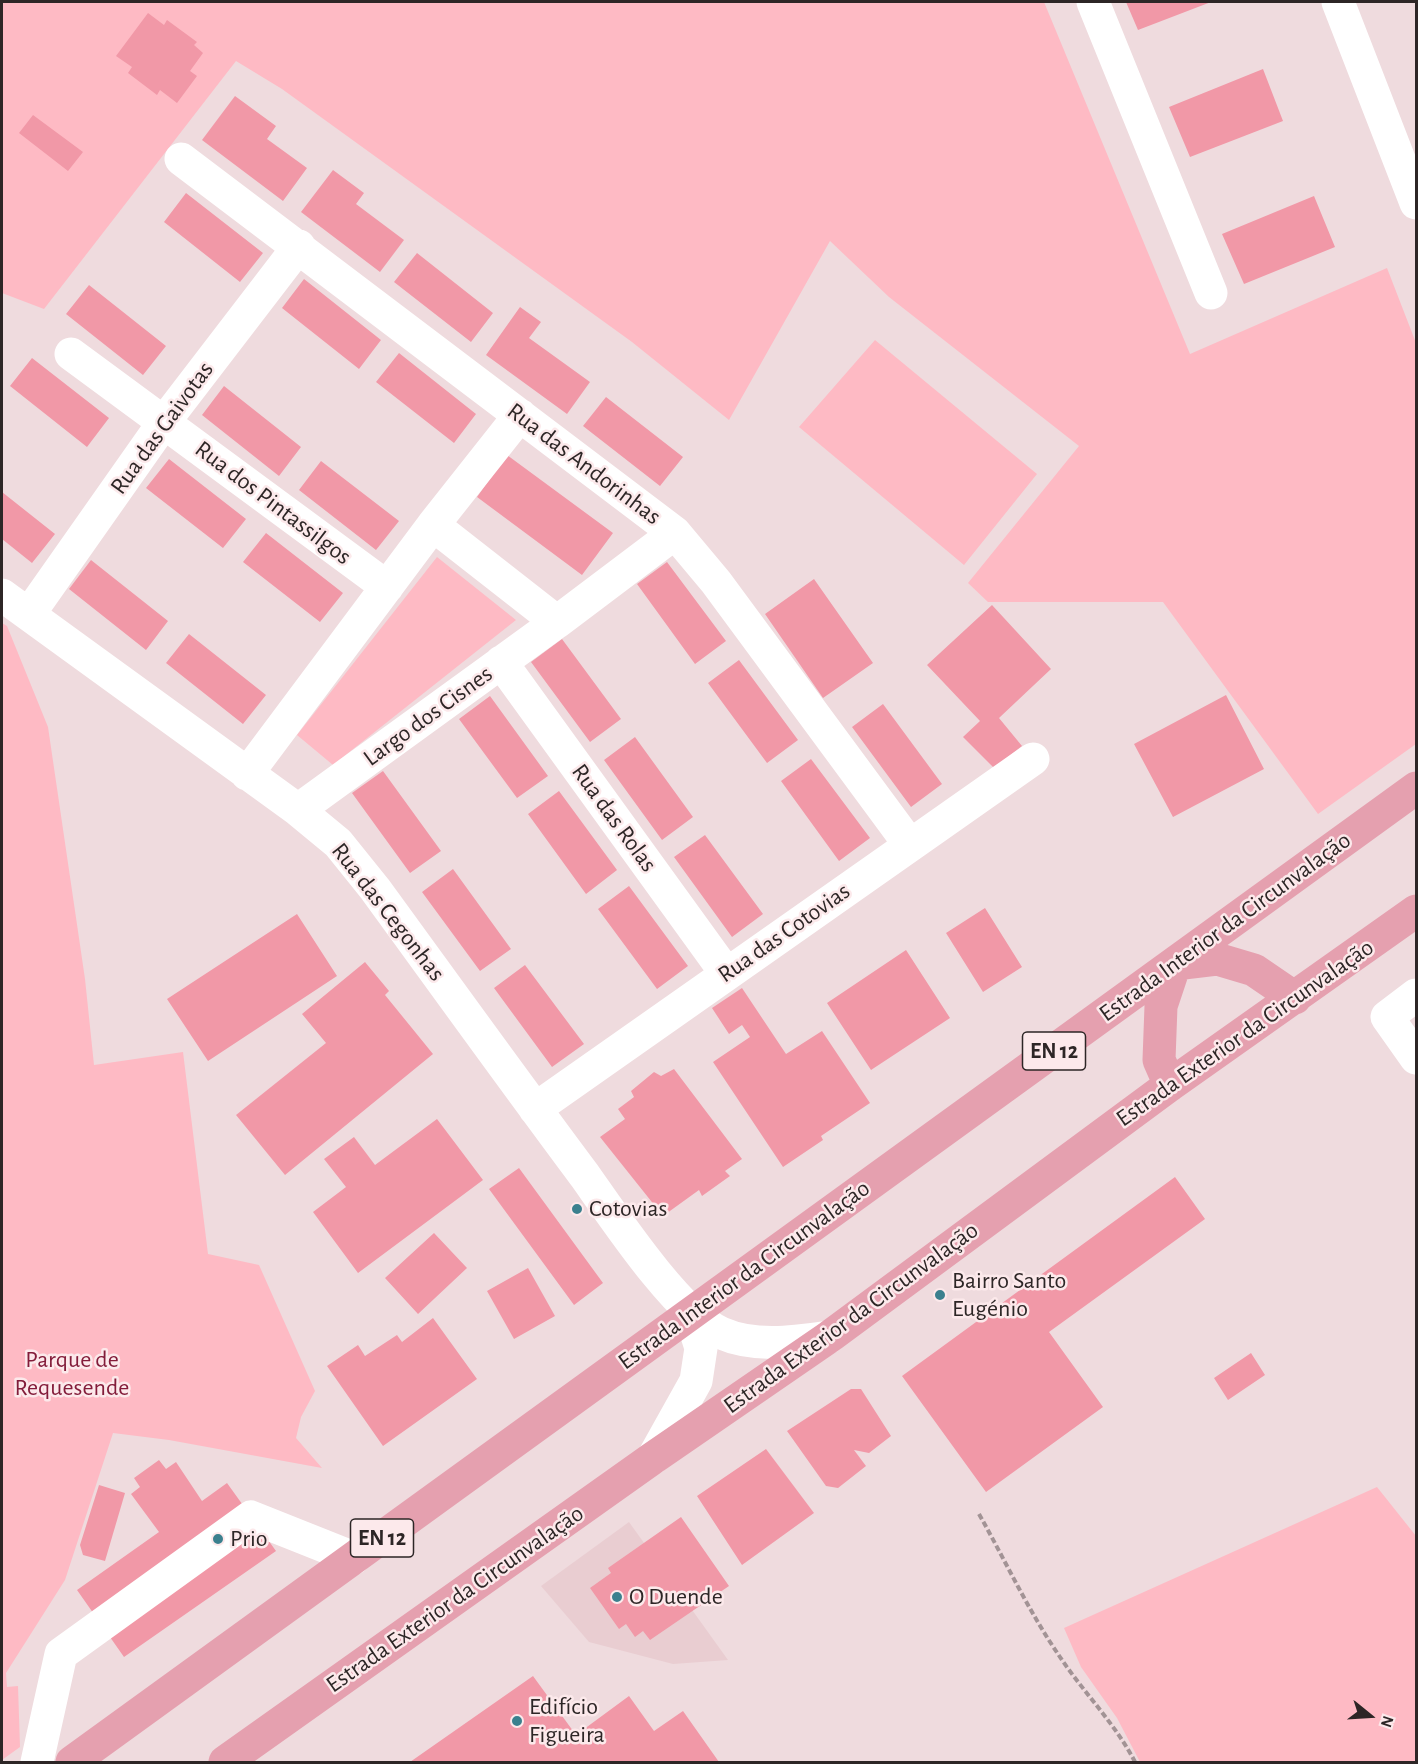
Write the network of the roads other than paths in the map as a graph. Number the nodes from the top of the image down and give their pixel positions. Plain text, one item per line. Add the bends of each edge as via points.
1 (1093, 2) edge
2 (1338, 2) edge
3 (181, 159) dead end
4 (1416, 202) edge
5 (299, 246) junction
6 (1211, 293) dead end
7 (71, 354) dead end
8 (520, 415) junction
9 (164, 422) junction
10 (433, 525) junction
11 (675, 533) junction
12 (387, 587) junction
13 (2, 595) edge
14 (29, 614) junction
15 (557, 622) junction
16 (501, 663) junction
17 (1033, 759) dead end
18 (247, 774) junction
19 (1416, 788) edge
20 (298, 810) junction
21 (910, 845) junction
22 (1416, 911) edge
23 (1174, 964) junction
24 (726, 973) junction
25 (1416, 995) edge
26 (1295, 998) junction
27 (1416, 1058) edge
28 (1170, 1085) junction
29 (535, 1109) junction
30 (690, 1312) junction
31 (829, 1337) junction
32 (653, 1458) junction
33 (354, 1558) junction
34 (232, 1761) edge
35 (37, 1762) edge
36 (72, 1762) edge

1 - 6 street
2 - 4 street
3 - 5 street, Rua das Andorinhas
5 - 8 street, Rua das Andorinhas
5 - 9 street, Rua das Gaivotas
7 - 9 street, Rua dos Pintassilgos
8 - 10 street
8 - 11 street, Rua das Andorinhas
9 - 12 street, Rua dos Pintassilgos
9 - 14 street, Rua das Gaivotas
10 - 12 street
10 - 15 street
11 - 15 street, Largo dos Cisnes
11 - 21 street, Rua das Andorinhas via 716,582
12 - 18 street
13 - 14 street, Rua das Cegonhas
14 - 18 street, Rua das Cegonhas
15 - 16 street, Largo dos Cisnes
16 - 20 street, Largo dos Cisnes
16 - 24 street, Rua das Rolas
17 - 21 street, Rua das Cotovias
18 - 20 street, Rua das Cegonhas
19 - 23 main road, Estrada Interior da Circunvalação / EN 12
20 - 29 street, Rua das Cegonhas via 338,843
21 - 24 street, Rua das Cotovias
22 - 26 main road, Estrada Exterior da Circunvalação
23 - 26 main road via 1226,962 1254,970
23 - 28 main road via 1161,1006 1159,1060
23 - 30 main road, Estrada Interior da Circunvalação / EN 12
24 - 29 street, Rua das Cotovias
25 - 27 street via 1387,1017
26 - 28 main road, Estrada Exterior da Circunvalação
28 - 31 main road, Estrada Exterior da Circunvalação
29 - 30 street, Rua das Cegonhas
30 - 31 street via 721,1333 752,1341 780,1343
30 - 32 street via 701,1348 696,1381
30 - 33 main road, Estrada Interior da Circunvalação / EN 12
31 - 32 main road, Estrada Exterior da Circunvalação
32 - 34 main road, Estrada Exterior da Circunvalação
33 - 35 street via 251,1517 61,1654
33 - 36 main road, Estrada Interior da Circunvalação / EN 12

